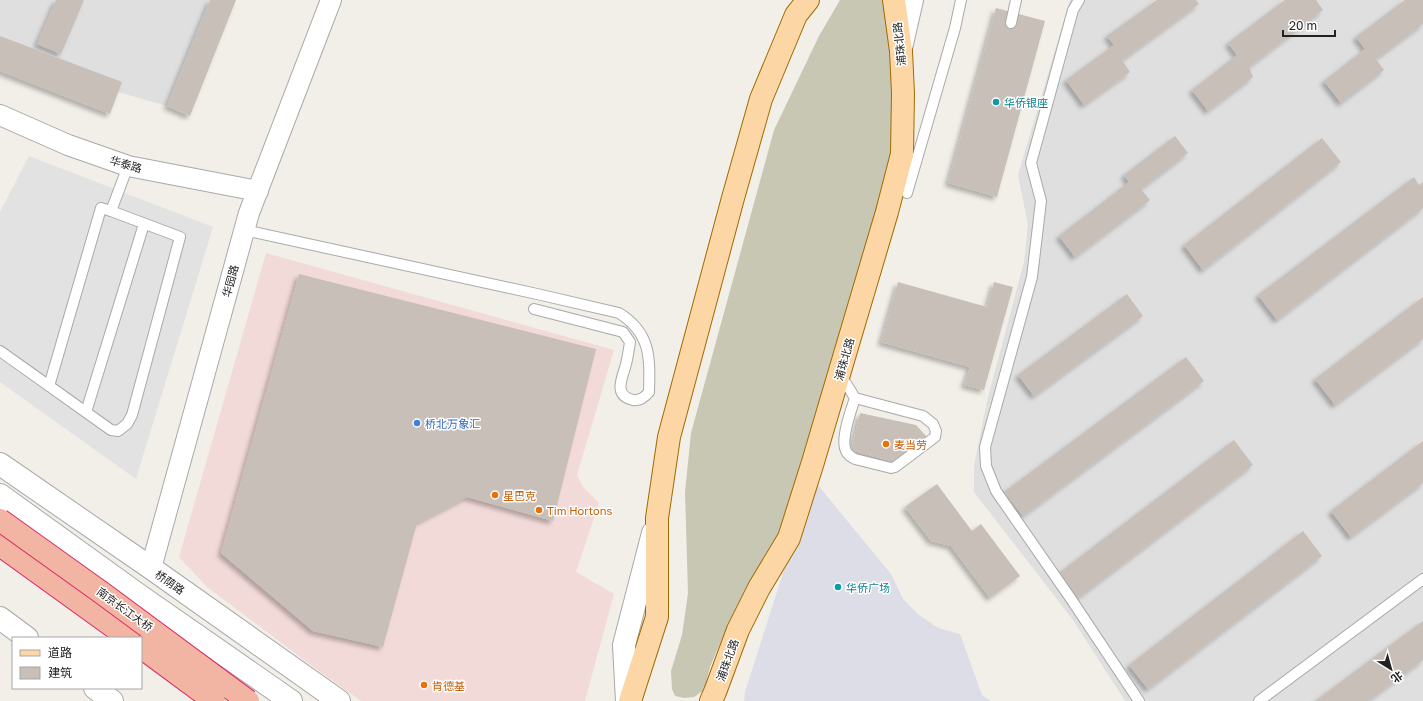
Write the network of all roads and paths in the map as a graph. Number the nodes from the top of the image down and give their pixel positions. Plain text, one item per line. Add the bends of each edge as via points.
1 (331, 0) edge
2 (894, 0) edge
3 (912, 0) edge
4 (961, 0) edge
5 (1016, 0) edge
6 (1079, 0) edge
7 (801, 5) edge
8 (1011, 23) dead end
9 (901, 51) junction
10 (0, 115) edge
11 (128, 166) junction
12 (258, 191) junction
13 (907, 193) dead end
14 (111, 211) junction
15 (144, 224) junction
16 (244, 230) junction
17 (534, 309) dead end
18 (0, 351) edge
19 (840, 373) junction
20 (49, 386) junction
21 (855, 398) junction
22 (86, 412) junction
23 (0, 464) edge
24 (0, 495) edge
25 (657, 518) junction
26 (0, 520) edge
27 (0, 545) edge
28 (151, 568) junction
29 (1423, 579) edge
30 (165, 613) junction
31 (0, 618) edge
32 (26, 637) edge
33 (128, 637) edge
34 (142, 648) edge
35 (142, 652) edge
36 (96, 689) edge
37 (120, 689) edge
38 (113, 701) edge
39 (214, 701) edge
40 (248, 701) edge
41 (291, 701) edge
42 (339, 701) edge
43 (627, 701) edge
44 (630, 701) edge
45 (711, 701) edge
46 (1139, 701) edge
47 (1259, 701) edge

1 - 12 street, 华园路
2 - 9 main road, 浦珠北路
3 - 9 street
4 - 13 lane via 956,28
5 - 8 lane
6 - 46 lane via 1073,10 1031,163 1041,201 1032,277 985,447 986,466 996,491
7 - 25 main road via 761,99 733,198 669,437
9 - 19 main road, 浦珠北路 via 902,154
10 - 11 street, 华泰路 via 68,145
11 - 12 street, 华泰路
11 - 14 lane
12 - 16 street, 华园路
14 - 15 lane
14 - 20 lane via 101,208
15 - 22 lane
15 - 22 lane via 180,238 132,415 118,431 112,430
16 - 17 lane via 619,313 631,321 642,335 650,363 649,392 645,397 636,400 626,398 621,392 619,382 624,373 630,342 623,332
16 - 28 street, 华园路
18 - 20 lane
19 - 21 lane
19 - 45 main road, 浦珠北路 via 788,538 738,630
20 - 22 lane
21 - 21 lane via 843,441 846,452 855,459 895,467 935,437 936,431 923,416
23 - 28 street, 桥荫路
24 - 30 street
25 - 43 street via 624,645
25 - 44 main road via 657,617
26 - 40 highway, 南京长江大桥, bridge
27 - 33 highway, 南京长江大桥
28 - 42 street, 桥荫路
29 - 47 lane
30 - 35 street
30 - 41 street
31 - 32 street
34 - 39 highway, 南京长江大桥, bridge
36 - 38 street
37 - 38 street

